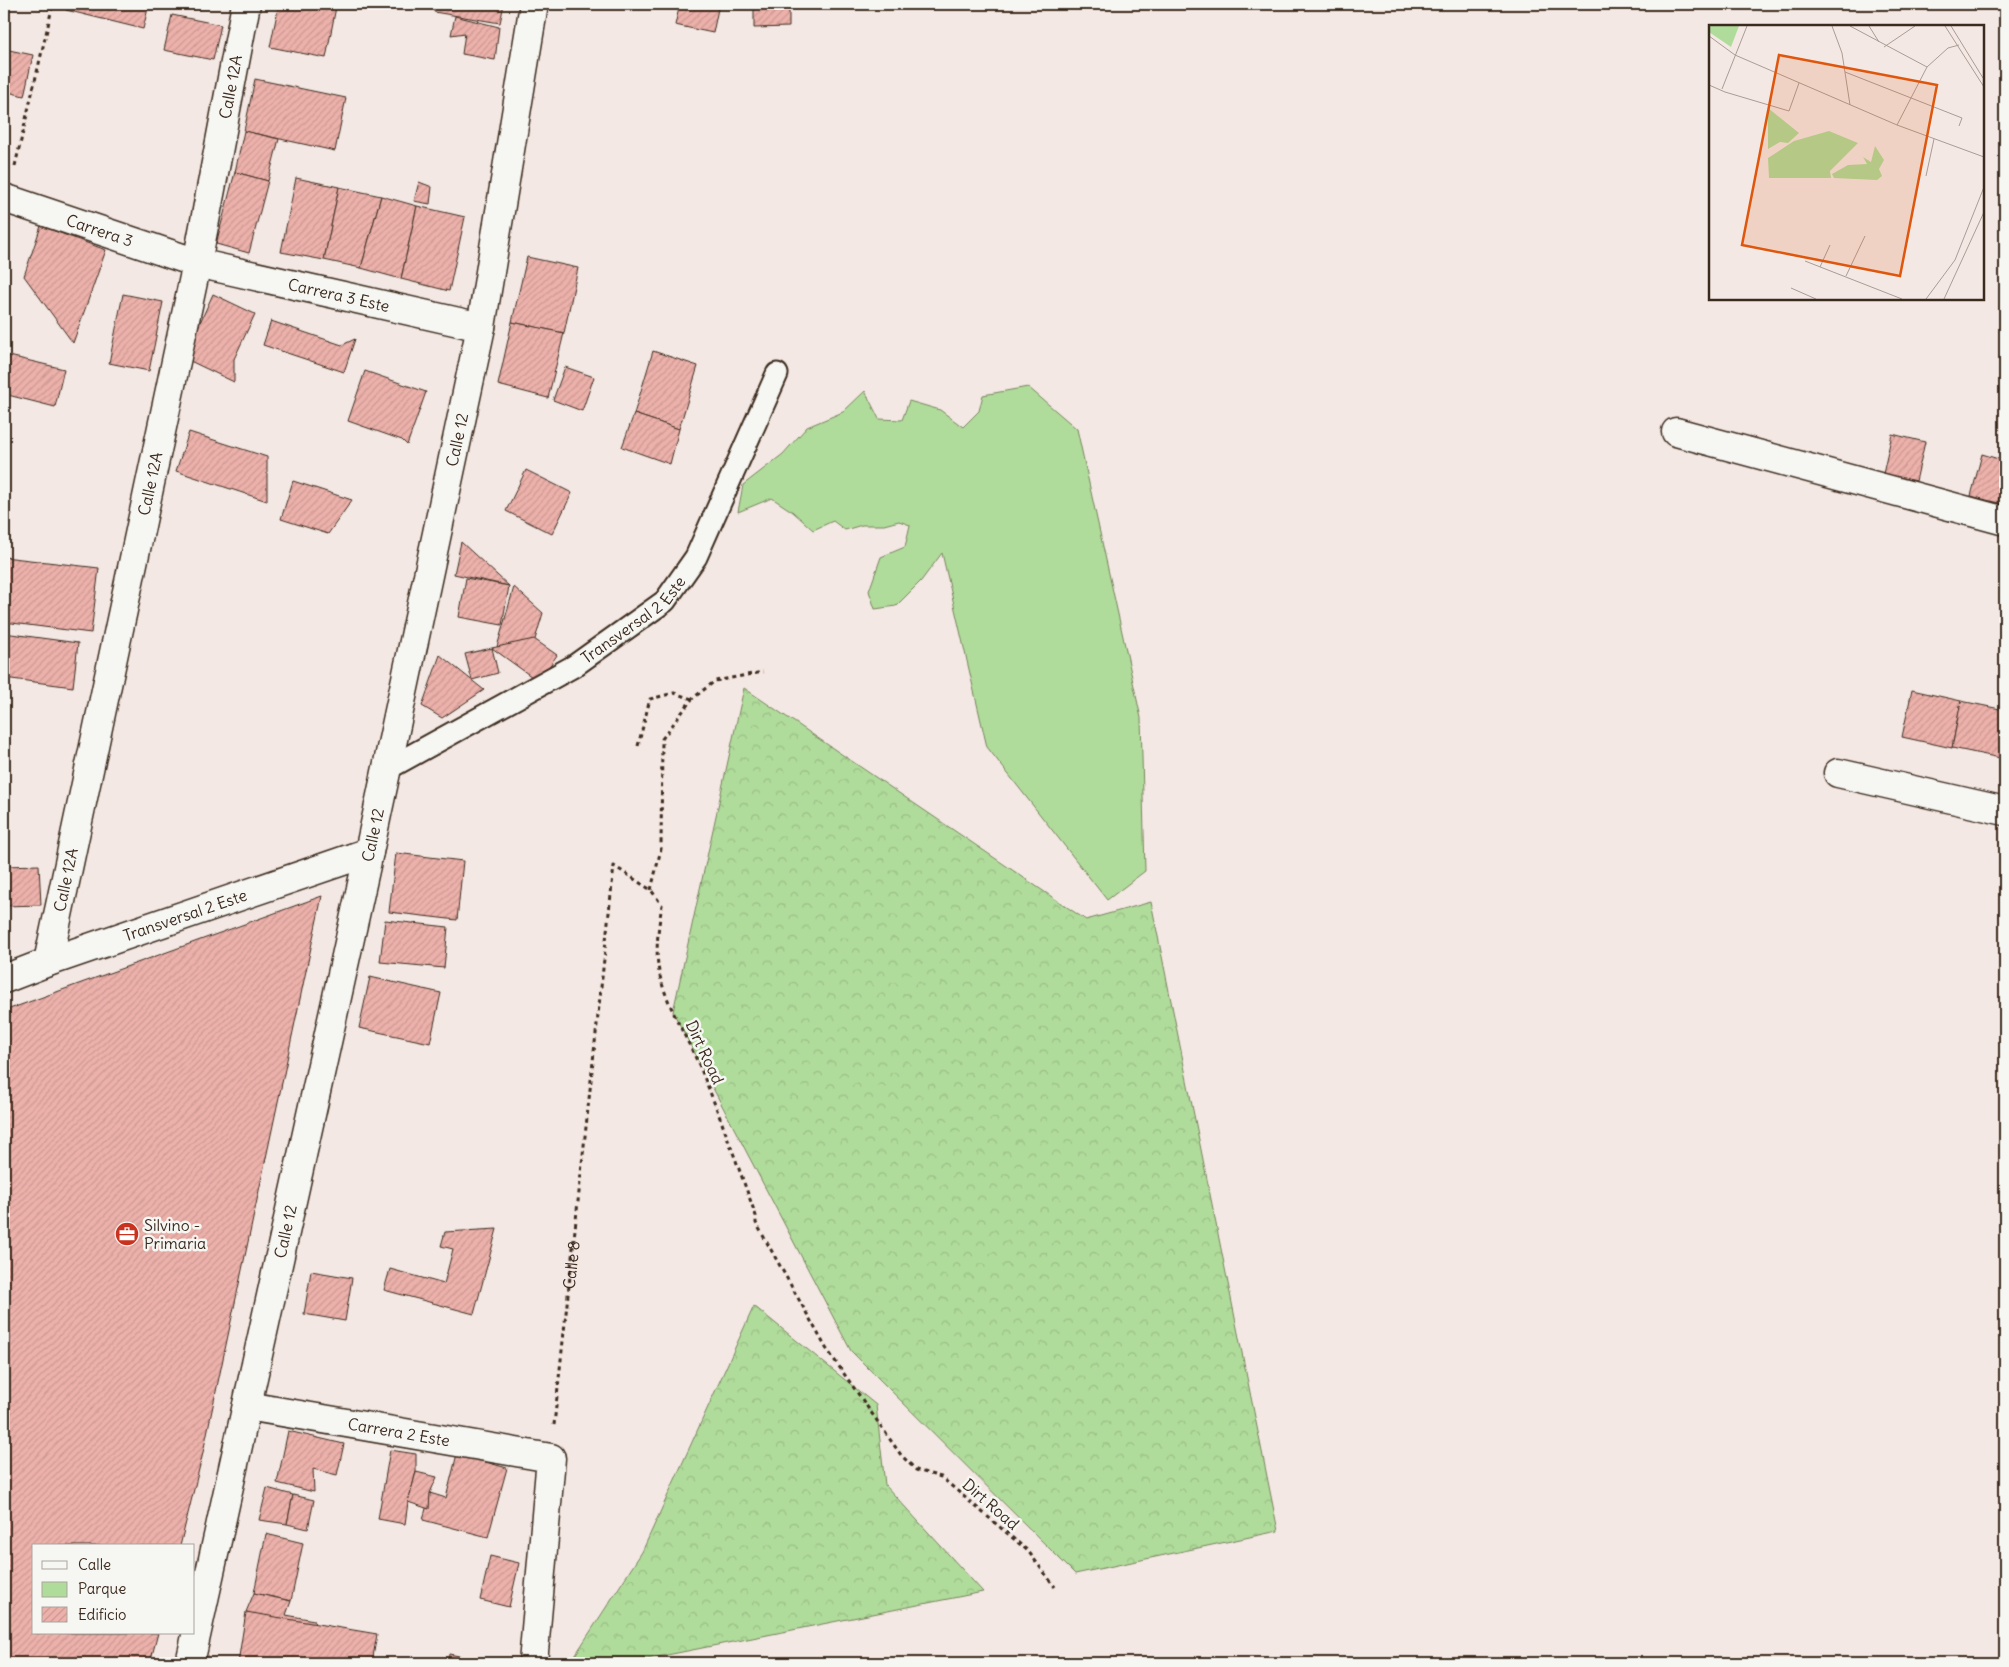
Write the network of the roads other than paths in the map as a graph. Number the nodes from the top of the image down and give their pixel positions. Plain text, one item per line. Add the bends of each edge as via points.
1 (246, 4) edge
2 (534, 4) edge
3 (6, 199) edge
4 (197, 263) junction
5 (481, 327) junction
6 (777, 374) dead end
7 (1676, 432) dead end
8 (2005, 521) edge
9 (387, 769) junction
10 (1838, 773) dead end
11 (2005, 811) edge
12 (369, 852) junction
13 (48, 962) junction
14 (4, 979) edge
15 (247, 1406) junction
16 (190, 1663) edge
17 (533, 1663) edge

1 - 4 street, Calle 12A
2 - 5 street, Calle 12
3 - 4 street, Carrera 3
4 - 5 street, Carrera 3 Este
4 - 13 street, Calle 12A
5 - 9 street, Calle 12
6 - 9 lane, Transversal 2 Este via 696,556 665,601 574,666
7 - 8 street
9 - 12 street, Calle 12
10 - 11 street
12 - 13 street, Transversal 2 Este
12 - 15 street, Calle 12
13 - 14 street, Transversal 2 Este
15 - 16 street, Calle 12
15 - 17 street, Carrera 2 Este via 551,1458

